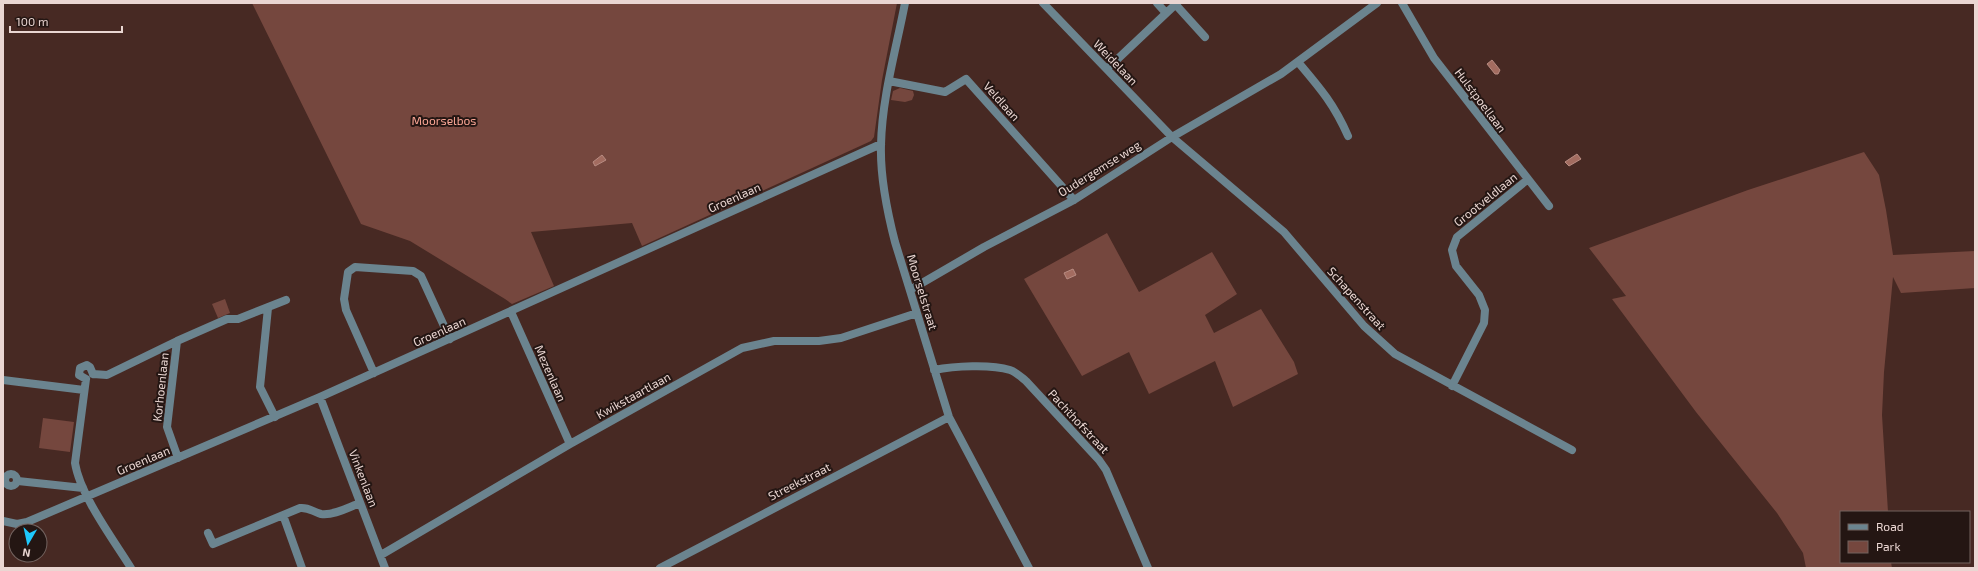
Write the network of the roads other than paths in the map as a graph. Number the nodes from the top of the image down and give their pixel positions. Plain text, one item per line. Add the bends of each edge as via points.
1 (905, 3) edge
2 (1043, 3) edge
3 (1157, 3) edge
4 (1377, 3) edge
5 (1402, 3) edge
6 (1176, 4) edge
7 (1166, 13) junction
8 (1205, 38) dead end
9 (1298, 62) junction
10 (1107, 69) junction
11 (889, 80) junction
12 (1348, 136) dead end
13 (1172, 137) junction
14 (881, 144) junction
15 (1527, 180) junction
16 (1074, 200) junction
17 (1549, 206) dead end
18 (910, 290) junction
19 (286, 300) dead end
20 (268, 308) junction
21 (511, 312) junction
22 (917, 313) junction
23 (450, 339) junction
24 (177, 341) junction
25 (934, 370) junction
26 (374, 373) junction
27 (92, 374) junction
28 (86, 379) junction
29 (3, 380) edge
30 (1452, 386) junction
31 (84, 390) junction
32 (320, 398) junction
33 (275, 417) junction
34 (950, 417) junction
35 (570, 444) junction
36 (1572, 450) dead end
37 (178, 458) junction
38 (18, 481) dead end
39 (83, 488) junction
40 (88, 497) junction
41 (360, 503) junction
42 (283, 515) junction
43 (3, 521) edge
44 (208, 533) dead end
45 (381, 555) junction
46 (131, 568) edge
47 (302, 568) edge
48 (385, 568) edge
49 (660, 568) edge
50 (1029, 568) edge
51 (1148, 568) edge

1 - 11 street, Moorselstraat
2 - 10 street, Weidelaan
3 - 7 street
4 - 9 street, Oudergemse weg
5 - 15 street, Hulstpoellaan via 1434,58
6 - 7 street
6 - 8 street
7 - 10 street
9 - 12 street via 1331,103
9 - 13 street, Oudergemse weg
10 - 13 street, Weidelaan
11 - 14 street, Moorselstraat
11 - 16 street, Veldlaan via 945,92 966,79
13 - 16 street, Oudergemse weg
13 - 30 street, Schapenstraat via 1284,232 1364,326 1395,354
14 - 18 street, Moorselstraat via 888,214
14 - 21 street, Groenlaan
15 - 17 street, Hulstpoellaan
15 - 30 street, Grootveldlaan via 1457,237 1452,250 1456,266 1479,295 1485,310 1484,323
16 - 18 street, Oudergemse weg via 984,247
18 - 22 street, Moorselstraat
19 - 20 street, Korhoenlaan
20 - 24 street, Korhoenlaan via 238,319 227,319
20 - 33 street via 260,388
21 - 23 street, Groenlaan
21 - 35 street, Mezenlaan
22 - 25 street, Moorselstraat
22 - 35 street, Kwikstaartlaan via 841,338 774,341 742,348
23 - 26 street, Groenlaan
23 - 26 street via 421,276 413,271 355,267 348,272 344,299 346,310
24 - 27 street, Korhoenlaan via 107,375
24 - 37 street, Korhoenlaan via 167,427
25 - 34 street, Moorselstraat
25 - 51 street, Pachthofstraat via 997,368 1012,371 1026,381 1106,470
26 - 32 street, Groenlaan
27 - 28 street
27 - 28 street via 87,365 80,368 80,375
28 - 31 street
29 - 31 street
30 - 36 street, Schapenstraat
31 - 39 street via 75,463
32 - 33 street, Groenlaan
32 - 41 street, Vinkenlaan
33 - 37 street, Groenlaan
34 - 49 street, Streekstraat
34 - 50 street, Moorselstraat
35 - 45 street, Kwikstaartlaan
37 - 40 street, Groenlaan
38 - 39 street
39 - 40 street
40 - 43 street, Groenlaan via 24,523
40 - 46 street
41 - 42 street via 328,514 320,514 306,507
41 - 45 street, Vinkenlaan
42 - 44 street via 213,544
42 - 47 street
45 - 48 street, Vinkenlaan

